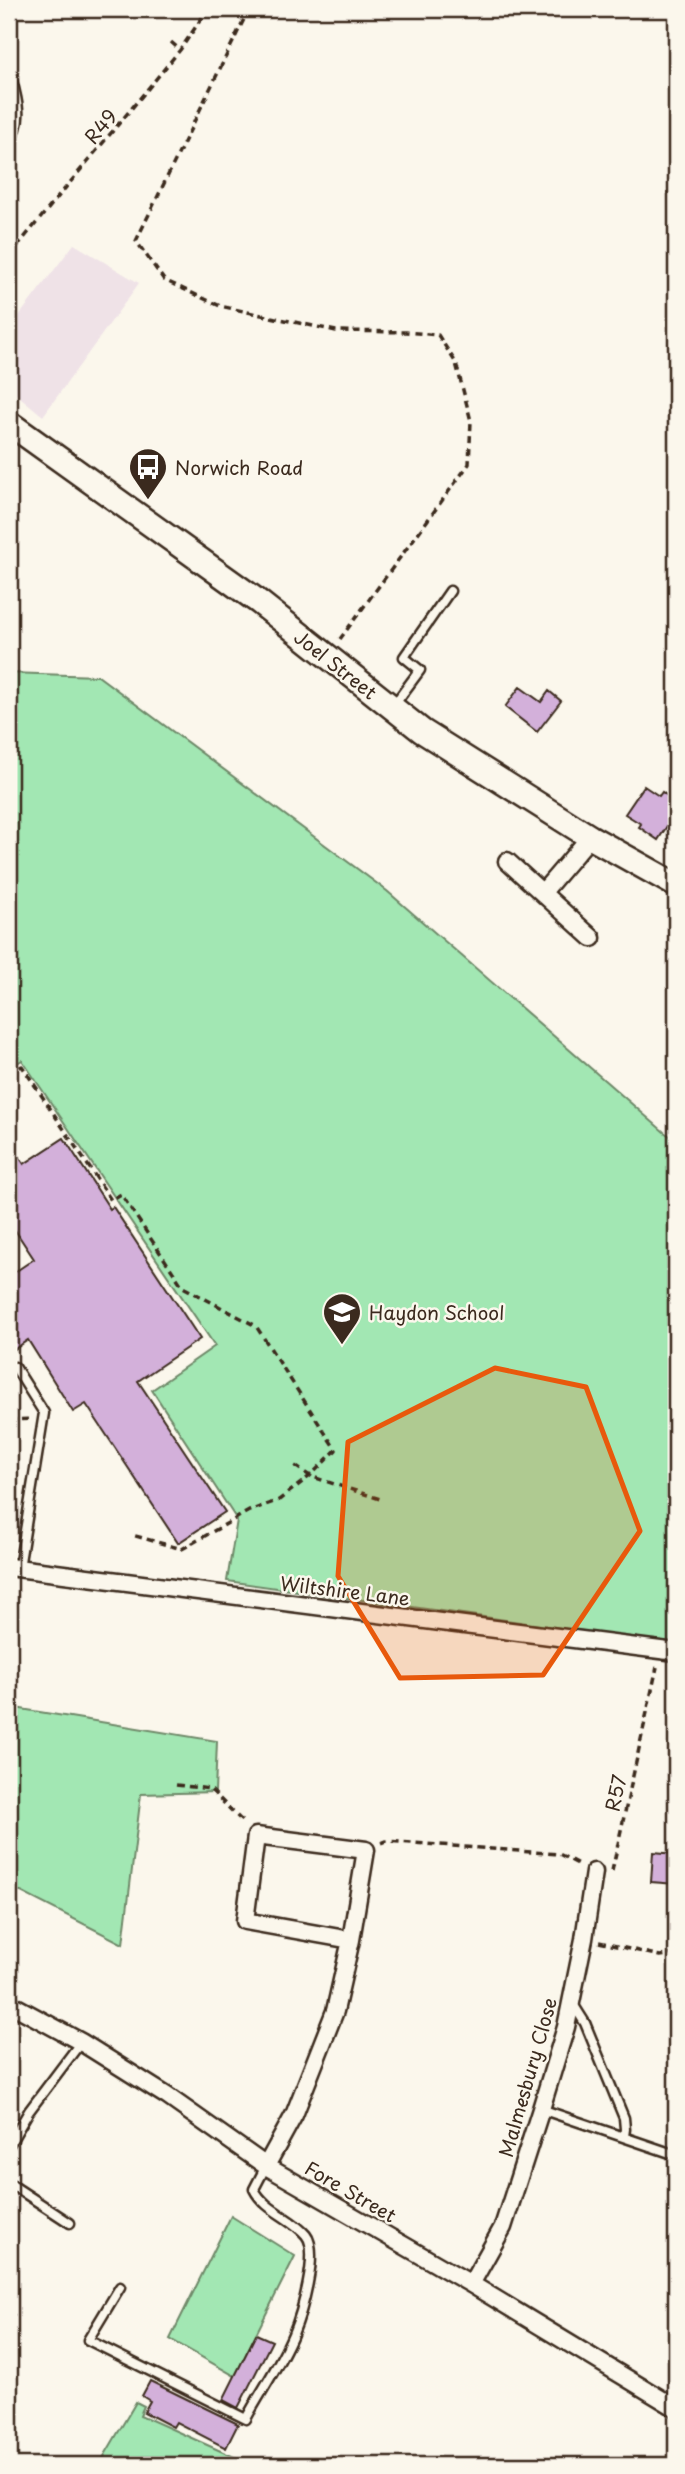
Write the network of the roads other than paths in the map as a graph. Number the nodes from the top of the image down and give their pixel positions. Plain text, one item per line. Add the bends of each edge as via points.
1 (9, 69) edge
2 (9, 140) edge
3 (9, 423) edge
4 (450, 591) dead end
5 (392, 708) junction
6 (590, 837) junction
7 (507, 862) dead end
8 (674, 879) edge
9 (543, 892) junction
10 (592, 938) dead end
11 (15, 1367) dead end
12 (14, 1568) edge
13 (669, 1651) edge
14 (594, 1872) road end
15 (351, 1940) junction
16 (571, 2000) junction
17 (9, 2003) edge
18 (81, 2042) junction
19 (541, 2109) junction
20 (624, 2136) junction
21 (9, 2145) edge
22 (676, 2155) edge
23 (266, 2166) junction
24 (9, 2183) edge
25 (70, 2223) dead end
26 (471, 2284) junction
27 (120, 2287) dead end
28 (676, 2408) edge

1 - 2 lane via 19,111
3 - 5 main road, Joel Street via 259,602
4 - 5 lane via 404,657 420,670
5 - 6 main road, Joel Street
6 - 8 main road, Joel Street
6 - 9 street
7 - 9 street
9 - 10 street
11 - 12 lane via 44,1419
12 - 13 street, Wiltshire Lane
14 - 16 street, Malmesbury Close via 592,1941
15 - 15 street via 245,1921 256,1836 366,1850
15 - 23 street via 335,2011 294,2115
16 - 19 street, Malmesbury Close
16 - 20 lane via 624,2118
17 - 18 street, Fore Street
18 - 21 lane
18 - 23 street, Fore Street
19 - 20 lane
19 - 26 street, Malmesbury Close via 503,2227
20 - 22 lane
23 - 26 street, Fore Street
23 - 27 lane via 254,2189 259,2199 307,2236 312,2265 293,2334 246,2419 88,2340
24 - 25 lane
26 - 28 street, Fore Street

